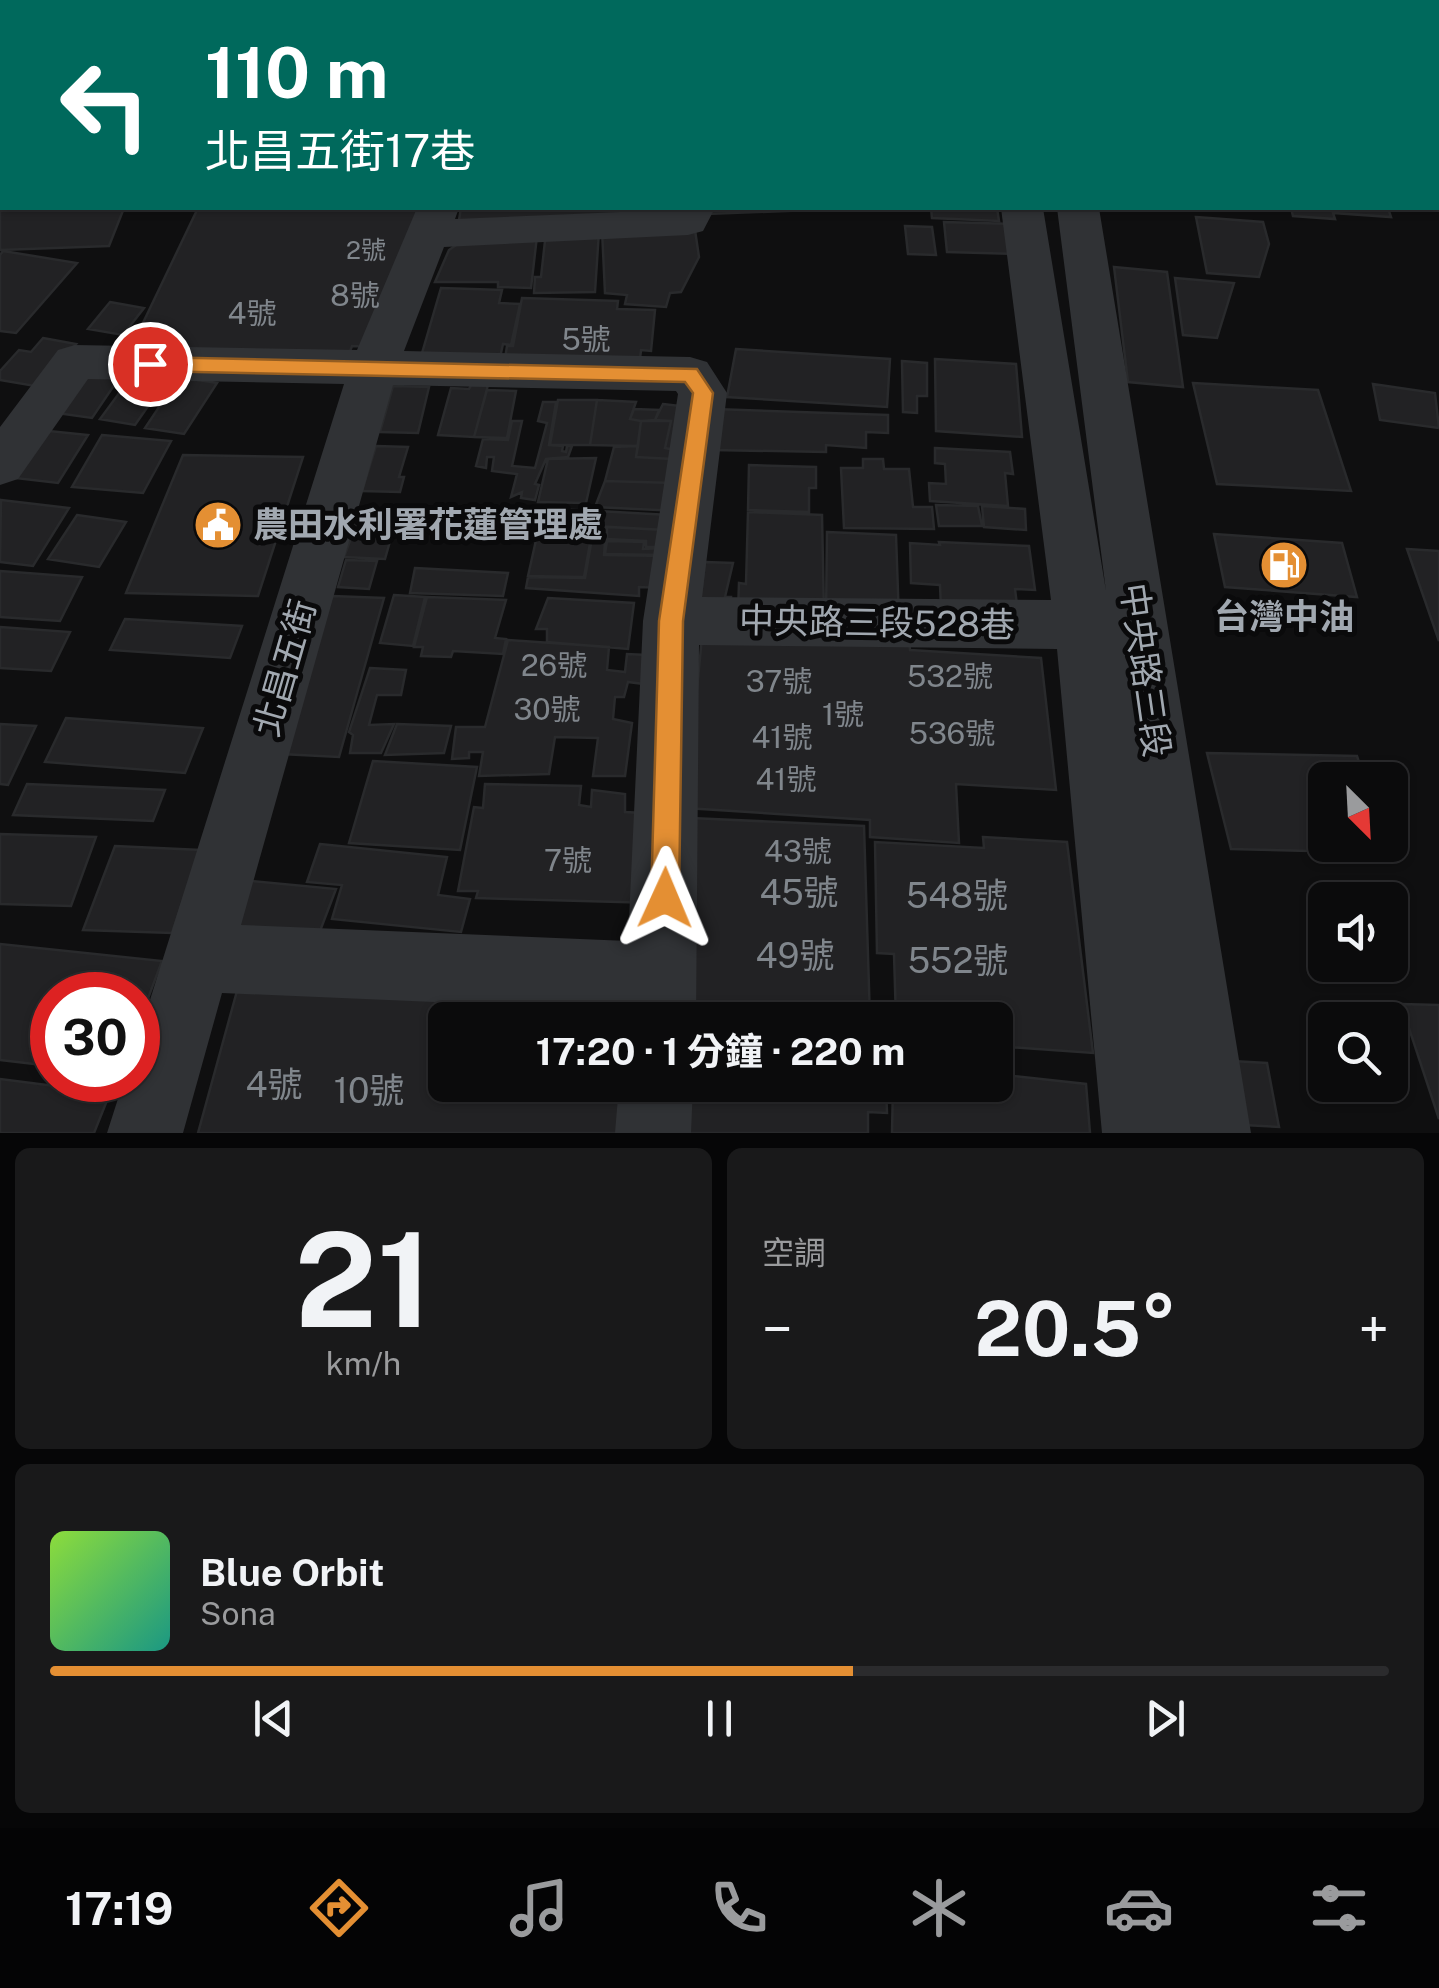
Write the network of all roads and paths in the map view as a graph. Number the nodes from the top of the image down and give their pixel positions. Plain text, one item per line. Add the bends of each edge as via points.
1 (693, 210) edge
2 (1022, 210) edge
3 (1078, 210) edge
4 (432, 221) edge
5 (373, 370) junction
6 (0, 465) edge
7 (671, 621) junction
8 (1082, 625) junction
9 (200, 958) junction
10 (662, 999) edge
11 (655, 1102) edge
12 (145, 1133) edge
13 (653, 1133) edge
14 (1140, 1133) edge
15 (1213, 1133) edge

1 - 4 street via 688,221
2 - 8 street, 中央路三段
3 - 15 street, 中央路三段
4 - 5 street, 北昌五街
5 - 6 street via 75,362
5 - 7 street via 690,374 703,393
5 - 9 street, 北昌五街
7 - 8 street, 中央路三段528巷
7 - 10 street
8 - 14 street, 中央路三段
9 - 10 street
9 - 12 street, 北昌五街
11 - 13 street

